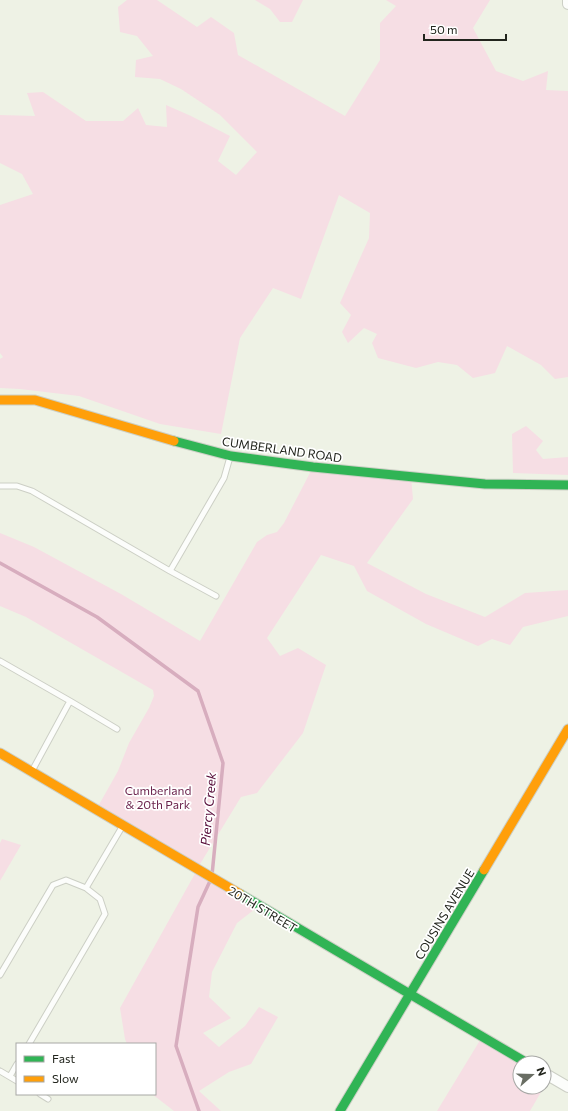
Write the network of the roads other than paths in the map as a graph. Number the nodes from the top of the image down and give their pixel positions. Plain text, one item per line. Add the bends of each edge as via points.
1 (568, 1) edge
2 (568, 4) edge
3 (0, 400) edge
4 (231, 456) junction
5 (568, 485) edge
6 (0, 486) edge
7 (170, 571) junction
8 (216, 596) dead end
9 (0, 661) edge
10 (70, 701) junction
11 (117, 729) dead end
12 (568, 729) edge
13 (0, 753) edge
14 (32, 772) junction
15 (123, 826) junction
16 (86, 888) junction
17 (0, 975) edge
18 (409, 995) junction
19 (30, 1043) edge
20 (513, 1055) edge
21 (16, 1066) edge
22 (0, 1071) edge
23 (10, 1076) junction
24 (552, 1078) edge
25 (16, 1080) edge
26 (568, 1087) edge
27 (42, 1095) edge
28 (48, 1099) dead end
29 (340, 1111) edge

1 - 2 street
3 - 4 street, CUMBERLAND ROAD via 35,400
4 - 5 street, CUMBERLAND ROAD via 485,484
4 - 7 lane via 224,478
6 - 7 lane via 17,486 32,491
7 - 8 lane
9 - 10 lane
10 - 11 lane
10 - 14 lane
12 - 18 street, COUSINS AVENUE
13 - 14 street, 20TH STREET
14 - 15 street, 20TH STREET
15 - 16 lane
15 - 18 street, 20TH STREET
16 - 17 lane via 66,880 53,885
16 - 19 lane via 100,900 105,914
18 - 20 street, 20TH STREET
18 - 29 street, COUSINS AVENUE
21 - 23 lane
22 - 23 lane
23 - 25 lane
24 - 26 street
27 - 28 lane

